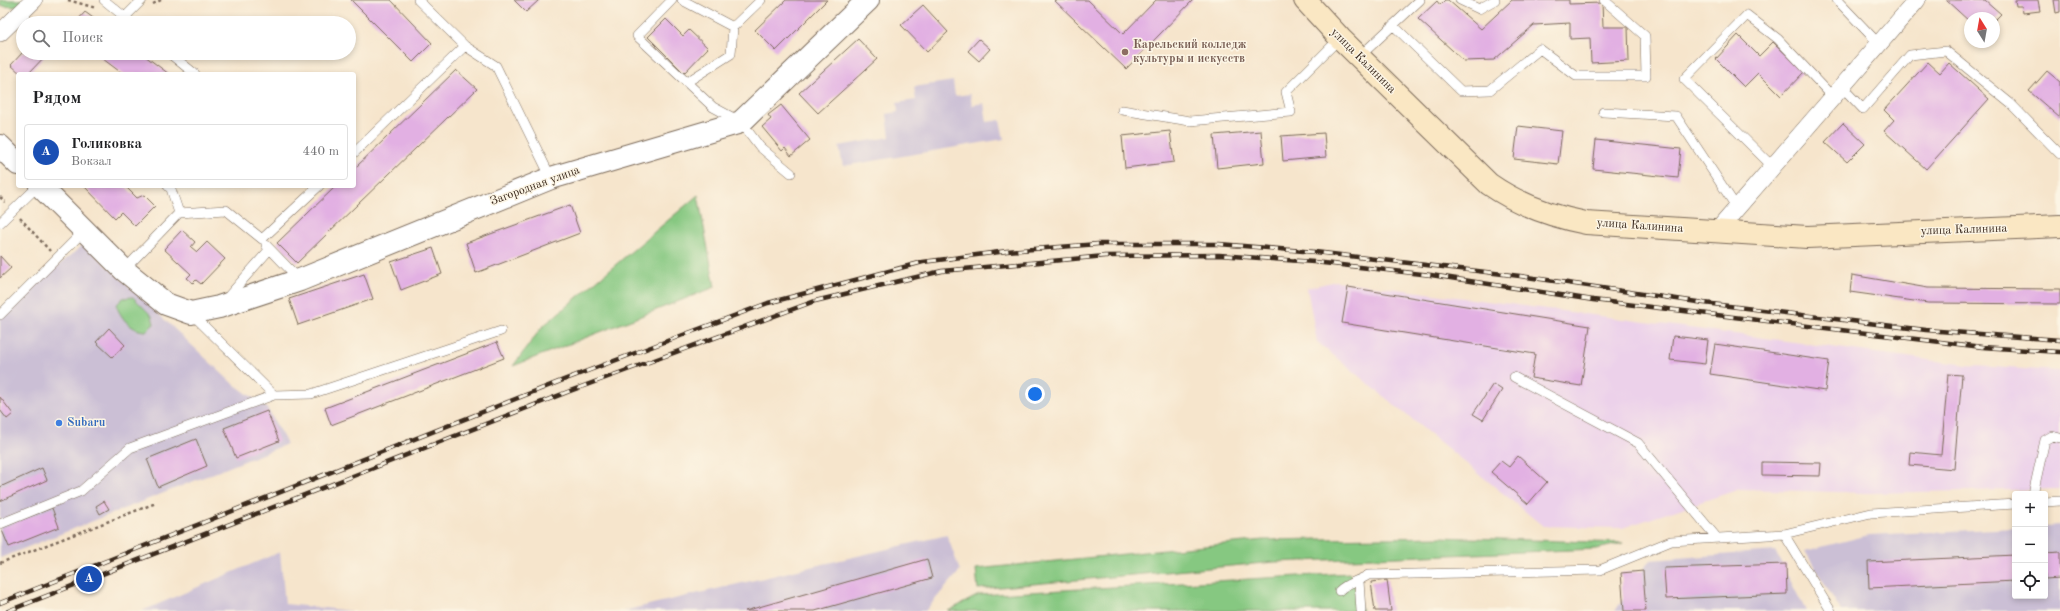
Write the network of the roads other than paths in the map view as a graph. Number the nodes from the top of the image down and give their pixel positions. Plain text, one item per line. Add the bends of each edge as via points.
1 (34, 0) edge
2 (104, 0) edge
3 (142, 0) edge
4 (418, 0) edge
5 (672, 0) edge
6 (682, 0) edge
7 (761, 0) edge
8 (868, 0) edge
9 (1305, 0) edge
10 (1420, 0) edge
11 (1460, 0) edge
12 (1495, 0) edge
13 (1604, 0) edge
14 (1837, 0) edge
15 (1914, 2) edge
16 (18, 16) edge
17 (123, 16) edge
18 (131, 16) edge
19 (16, 17) edge
20 (1393, 25) junction
21 (733, 27) junction
22 (0, 33) edge
23 (1340, 38) junction
24 (1879, 44) junction
25 (465, 46) junction
26 (1359, 57) junction
27 (178, 60) edge
28 (193, 72) edge
29 (687, 82) junction
30 (1837, 92) junction
31 (1122, 110) dead end
32 (1603, 112) dead end
33 (741, 122) junction
34 (0, 146) edge
35 (356, 151) edge
36 (2060, 154) edge
37 (16, 162) edge
38 (1773, 167) junction
39 (791, 173) dead end
40 (551, 178) junction
41 (37, 188) edge
42 (41, 188) edge
43 (170, 188) edge
44 (317, 188) edge
45 (1737, 208) junction
46 (179, 213) junction
47 (0, 223) edge
48 (2060, 226) edge
49 (84, 231) junction
50 (1717, 231) junction
51 (262, 239) junction
52 (269, 250) junction
53 (124, 270) junction
54 (300, 280) junction
55 (219, 307) junction
56 (191, 313) junction
57 (0, 315) edge
58 (501, 331) dead end
59 (1514, 377) dead end
60 (274, 395) junction
61 (2060, 438) edge
62 (2034, 491) edge
63 (2060, 501) edge
64 (2048, 502) edge
65 (2012, 504) edge
66 (0, 524) edge
67 (1784, 534) junction
68 (1717, 538) junction
69 (1358, 581) junction
70 (1339, 591) dead end
71 (1361, 611) edge
72 (1831, 611) edge

1 - 16 street
2 - 17 lane
3 - 18 lane
4 - 25 lane
5 - 29 lane via 636,36
6 - 21 lane
7 - 21 lane
8 - 33 street, Загородная улица
9 - 23 main road, улица Калинина
10 - 20 lane
11 - 12 lane via 1478,9
13 - 20 lane via 1645,36 1646,76 1576,76 1540,49 1490,90 1461,91
14 - 24 lane
15 - 24 street
19 - 22 street
20 - 26 lane
21 - 29 lane via 731,54
23 - 26 main road, улица Калинина
23 - 31 lane via 1286,92 1291,112 1190,120
24 - 30 street
25 - 35 lane
25 - 40 lane via 496,66
26 - 50 main road, улица Калинина via 1489,184 1510,199 1556,217 1586,223
27 - 28 lane
29 - 33 lane via 713,107
30 - 36 lane via 1864,109 1910,55 1946,52 2011,104
30 - 38 street
30 - 38 lane via 1747,15 1684,79
32 - 45 lane via 1676,116
33 - 39 lane via 760,147
33 - 40 street, Загородная улица
34 - 37 street
38 - 45 street
40 - 54 street, Загородная улица
41 - 47 lane
42 - 49 street
43 - 46 lane
44 - 51 lane
45 - 50 street
46 - 51 lane via 226,210
46 - 53 lane
48 - 50 main road, улица Калинина via 1807,237
49 - 53 street
49 - 57 lane
51 - 52 lane
52 - 54 lane
52 - 55 lane
53 - 56 street via 166,304
54 - 55 street, Загородная улица
55 - 56 street, Загородная улица
56 - 60 lane
58 - 60 lane via 311,394
59 - 68 lane via 1638,442
60 - 66 lane via 130,448 81,492
61 - 62 lane via 2052,436 2045,440
63 - 64 lane
65 - 67 lane via 1871,513
67 - 68 lane
67 - 72 lane
68 - 69 lane via 1671,541 1600,570 1368,575
69 - 70 lane via 1344,586
69 - 71 lane

